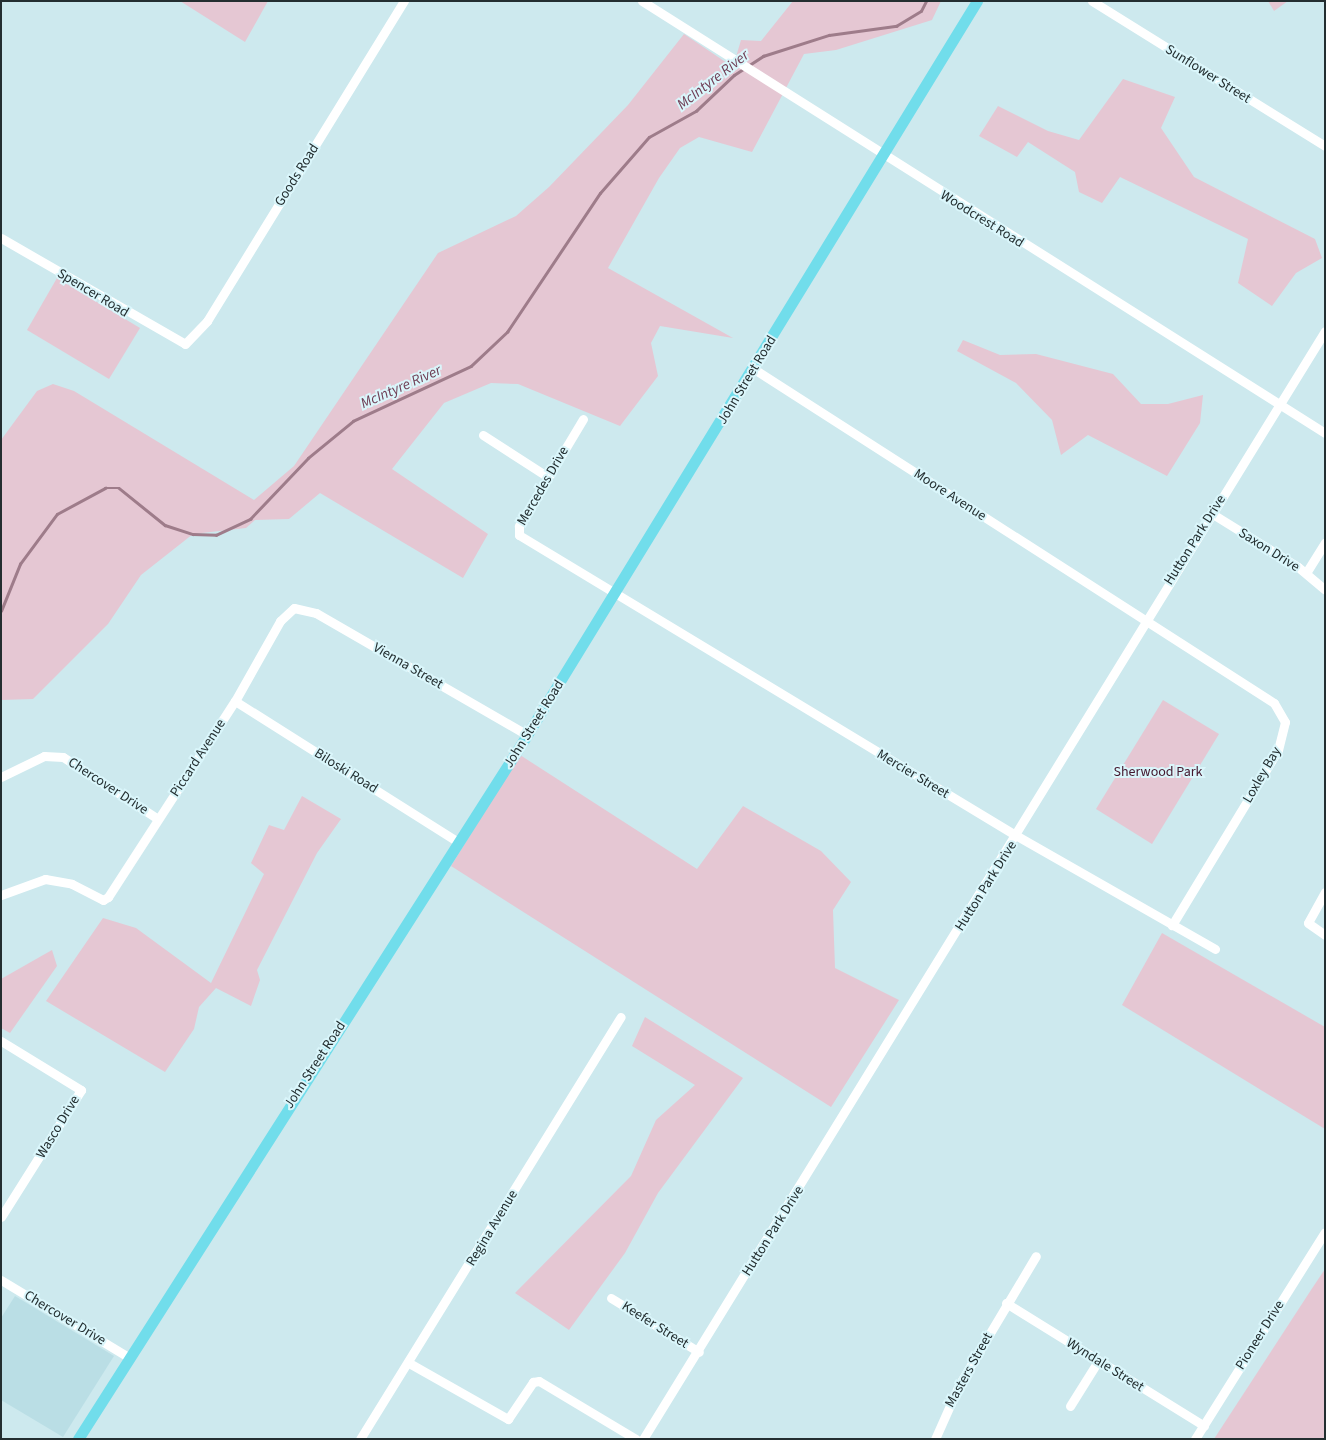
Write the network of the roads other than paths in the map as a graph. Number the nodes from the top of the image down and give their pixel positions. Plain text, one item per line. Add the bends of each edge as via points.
1 (404, 1) edge
2 (642, 1) edge
3 (977, 1) edge
4 (1092, 1) edge
5 (1325, 146) edge
6 (881, 155) junction
7 (1, 238) edge
8 (1325, 331) edge
9 (186, 344) joint
10 (754, 369) junction
11 (1280, 406) junction
12 (583, 419) dead end
13 (1325, 433) edge
14 (483, 435) dead end
15 (548, 477) junction
16 (1211, 513) junction
17 (1325, 543) edge
18 (1306, 573) junction
19 (1325, 590) edge
20 (614, 595) junction
21 (288, 612) joint
22 (1145, 621) junction
23 (235, 701) junction
24 (527, 735) junction
25 (1, 777) edge
26 (158, 819) junction
27 (1017, 836) junction
28 (458, 842) junction
29 (1325, 892) edge
30 (1, 895) edge
31 (1172, 925) junction
32 (1325, 935) edge
33 (1215, 949) dead end
34 (621, 1017) dead end
35 (1, 1041) edge
36 (1, 1217) edge
37 (1325, 1232) edge
38 (1036, 1256) dead end
39 (1, 1280) edge
40 (611, 1298) dead end
41 (1006, 1304) junction
42 (699, 1352) junction
43 (128, 1357) junction
44 (1098, 1361) junction
45 (410, 1363) junction
46 (1070, 1406) dead end
47 (1204, 1426) junction
48 (78, 1439) edge
49 (360, 1439) edge
50 (636, 1439) edge
51 (643, 1439) edge
52 (935, 1439) edge
53 (1195, 1439) edge

1 - 9 street, Goods Road via 207,321
2 - 6 street, Woodcrest Road
3 - 6 main road, John Street Road
4 - 5 street, Sunflower Street
6 - 10 main road, John Street Road
6 - 11 street, Woodcrest Road
7 - 9 street, Spencer Road
8 - 11 street, Hutton Park Drive
10 - 20 main road, John Street Road
10 - 22 street, Moore Avenue
11 - 13 street, Woodcrest Road
11 - 16 street, Hutton Park Drive
12 - 15 street, Mercedes Drive
14 - 15 street
15 - 20 street, Mercedes Drive via 519,526 519,534
16 - 18 street, Saxon Drive
16 - 22 street, Hutton Park Drive
17 - 18 street
18 - 19 street, Saxon Drive
20 - 24 main road, John Street Road
20 - 27 street, Mercier Street
21 - 23 street, Piccard Avenue
21 - 24 street, Vienna Street via 306,608
22 - 27 street, Hutton Park Drive
22 - 31 street, Loxley Bay via 1261,691 1274,703 1285,722 1278,750
23 - 26 street, Piccard Avenue
23 - 28 street, Biloski Road
24 - 28 main road, John Street Road
25 - 26 street, Chercover Drive via 44,756 63,757
26 - 30 street, Piccard Avenue via 103,900 72,884 45,880
27 - 31 street, Mercier Street
27 - 42 street, Hutton Park Drive
28 - 43 main road, John Street Road
29 - 32 street via 1308,923
31 - 33 street, Mercier Street
34 - 45 street, Regina Avenue
35 - 36 street, Wasco Drive via 80,1090
37 - 47 street, Pioneer Drive
38 - 41 street, Masters Street
39 - 43 street, Chercover Drive
40 - 42 street, Keefer Street
41 - 44 street, Wyndale Street
41 - 52 street, Masters Street via 959,1385
42 - 51 street, Hutton Park Drive
43 - 48 main road, John Street Road
44 - 46 street
44 - 47 street, Wyndale Street
45 - 49 street, Regina Avenue
45 - 50 street via 508,1420 533,1382 539,1381
47 - 53 street, Pioneer Drive

